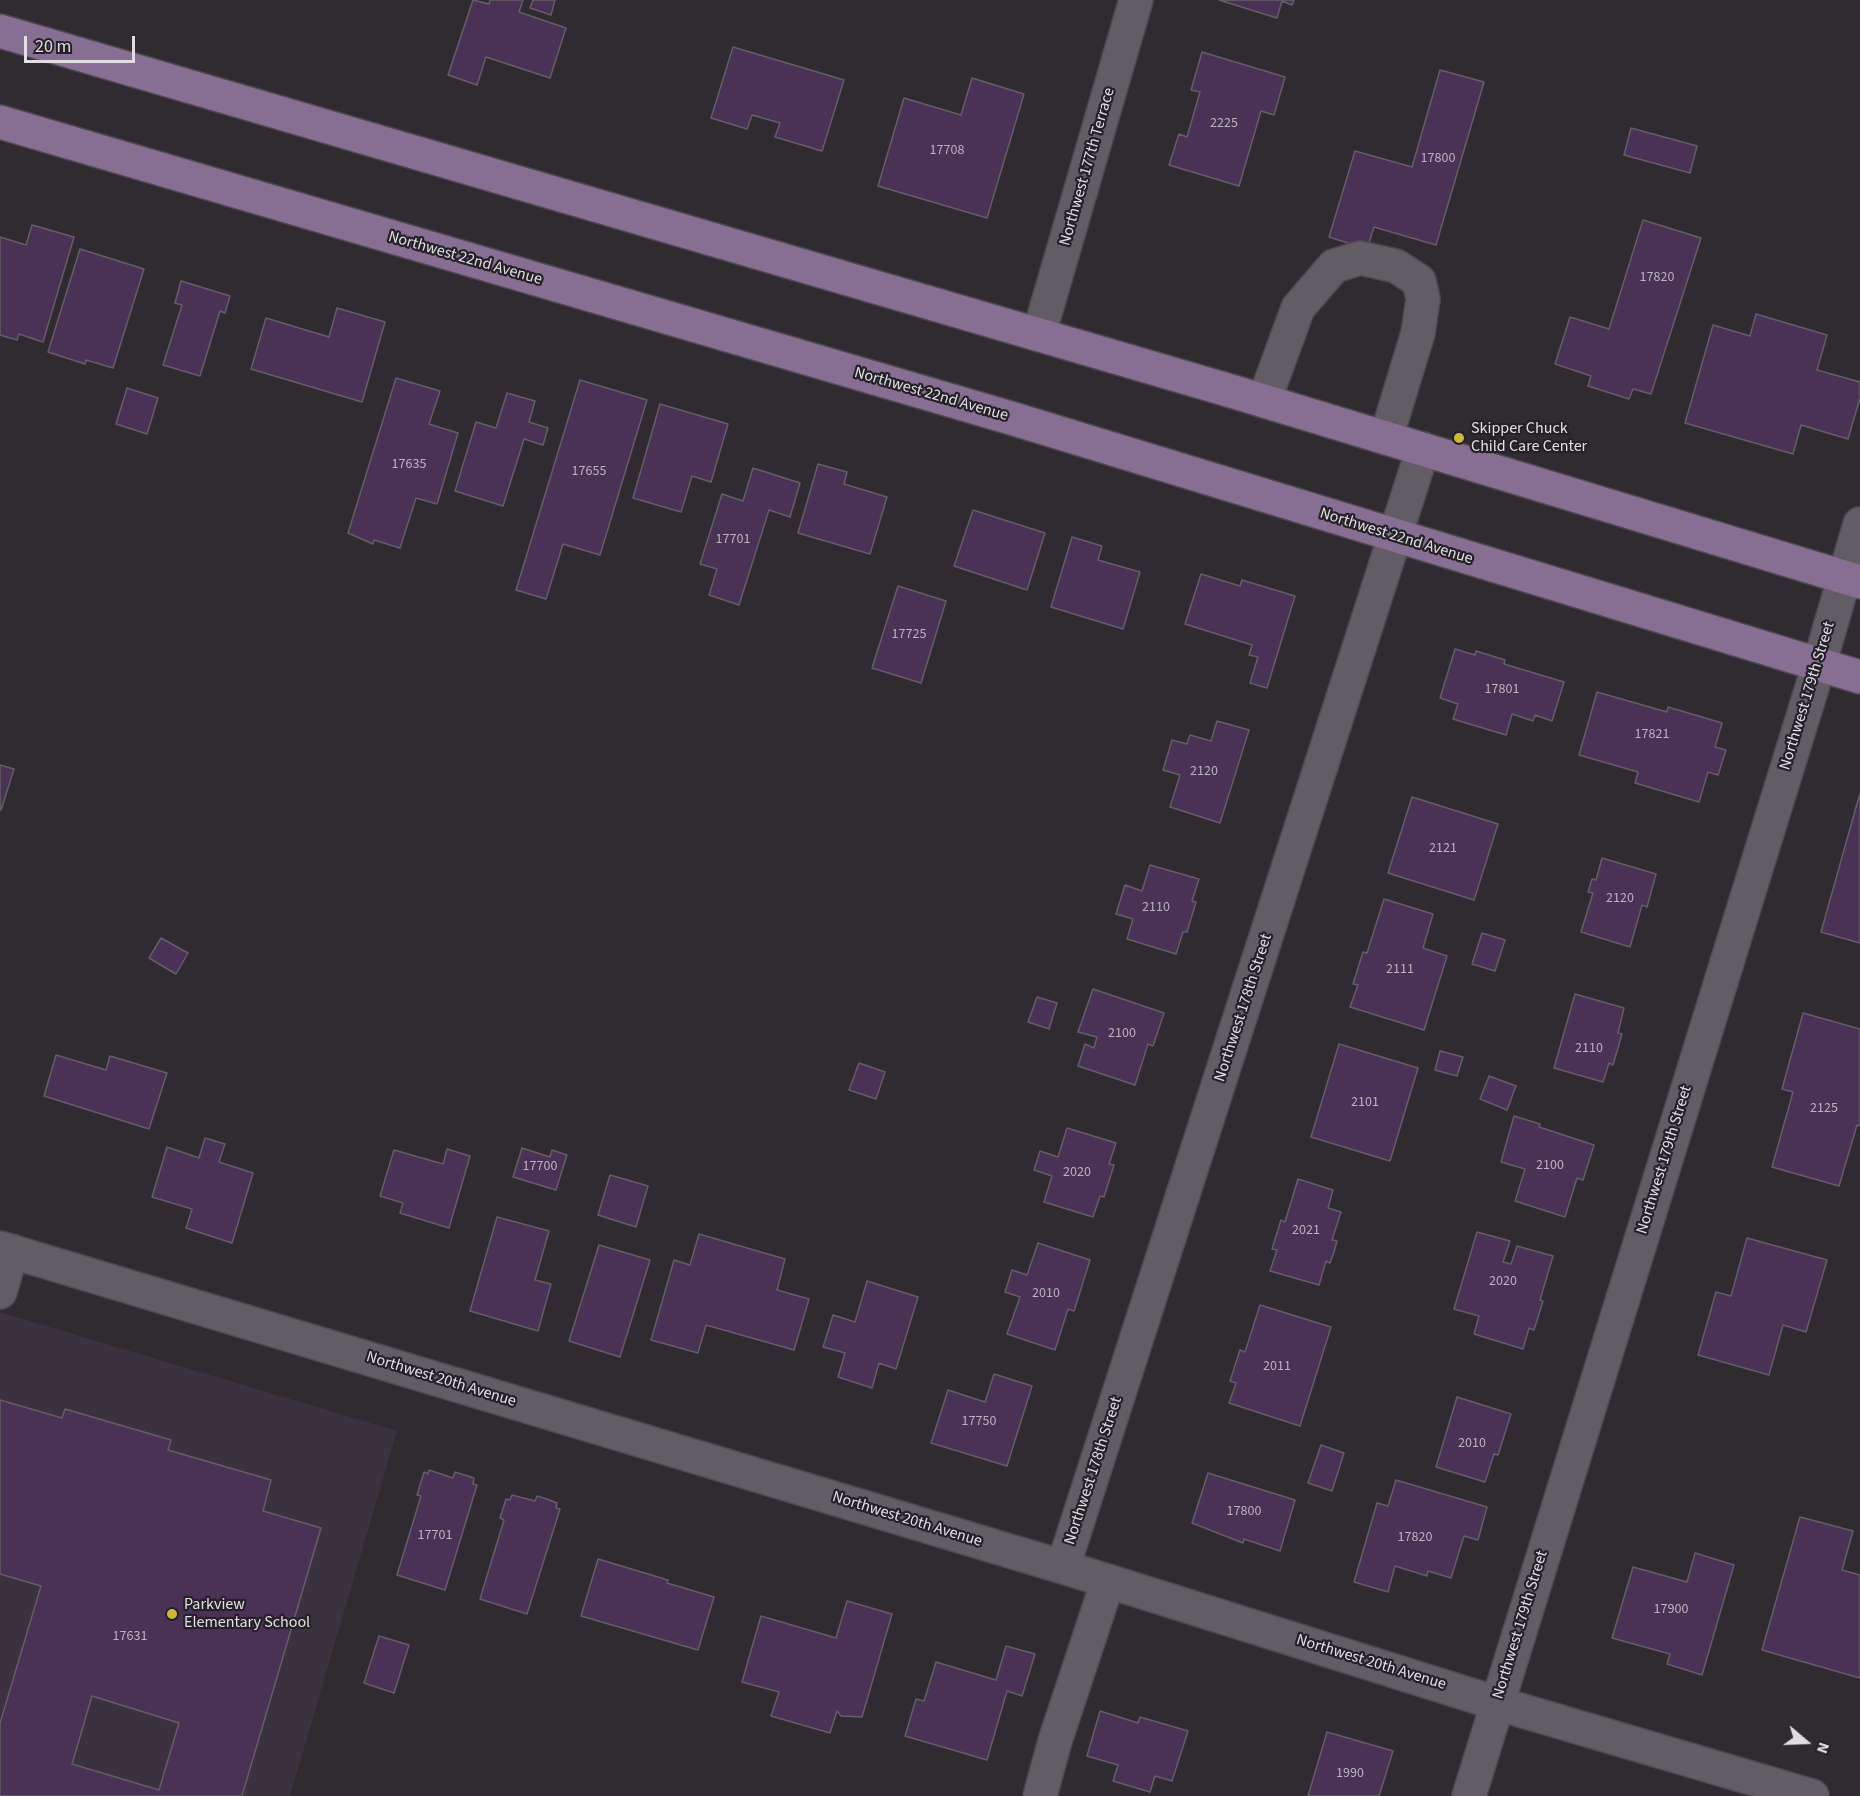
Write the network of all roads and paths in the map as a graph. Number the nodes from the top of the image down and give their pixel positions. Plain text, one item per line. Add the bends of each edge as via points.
1 (1136, 0) edge
2 (0, 31) edge
3 (0, 122) edge
4 (1039, 334) junction
5 (1264, 401) junction
6 (1386, 438) junction
7 (1423, 450) junction
8 (1860, 524) edge
9 (1396, 537) junction
10 (1852, 580) edge
11 (1819, 665) junction
12 (1860, 677) edge
13 (6, 1250) edge
14 (0, 1292) edge
15 (1064, 1567) junction
16 (1108, 1581) junction
17 (1496, 1703) junction
18 (1040, 1796) edge
19 (1468, 1796) edge
20 (1812, 1796) edge

1 - 4 street, Northwest 177th Terrace
2 - 4 main road
3 - 9 main road, Northwest 22nd Avenue via 1014,419
4 - 5 main road
5 - 6 main road
5 - 6 street via 1298,309 1334,266 1360,258 1396,266 1419,281 1424,299 1418,333
6 - 7 main road
7 - 9 street, Northwest 178th Street
7 - 10 main road
8 - 10 street, Northwest 179th Street
9 - 11 main road, Northwest 22nd Avenue
9 - 15 street, Northwest 178th Street
10 - 11 street, Northwest 179th Street
11 - 12 main road, Northwest 22nd Avenue
11 - 17 street, Northwest 179th Street
13 - 14 street
13 - 15 street, Northwest 20th Avenue
15 - 16 street, Northwest 20th Avenue
16 - 17 street, Northwest 20th Avenue
16 - 18 street
17 - 19 street, Northwest 179th Street
17 - 20 street, Northwest 20th Avenue

